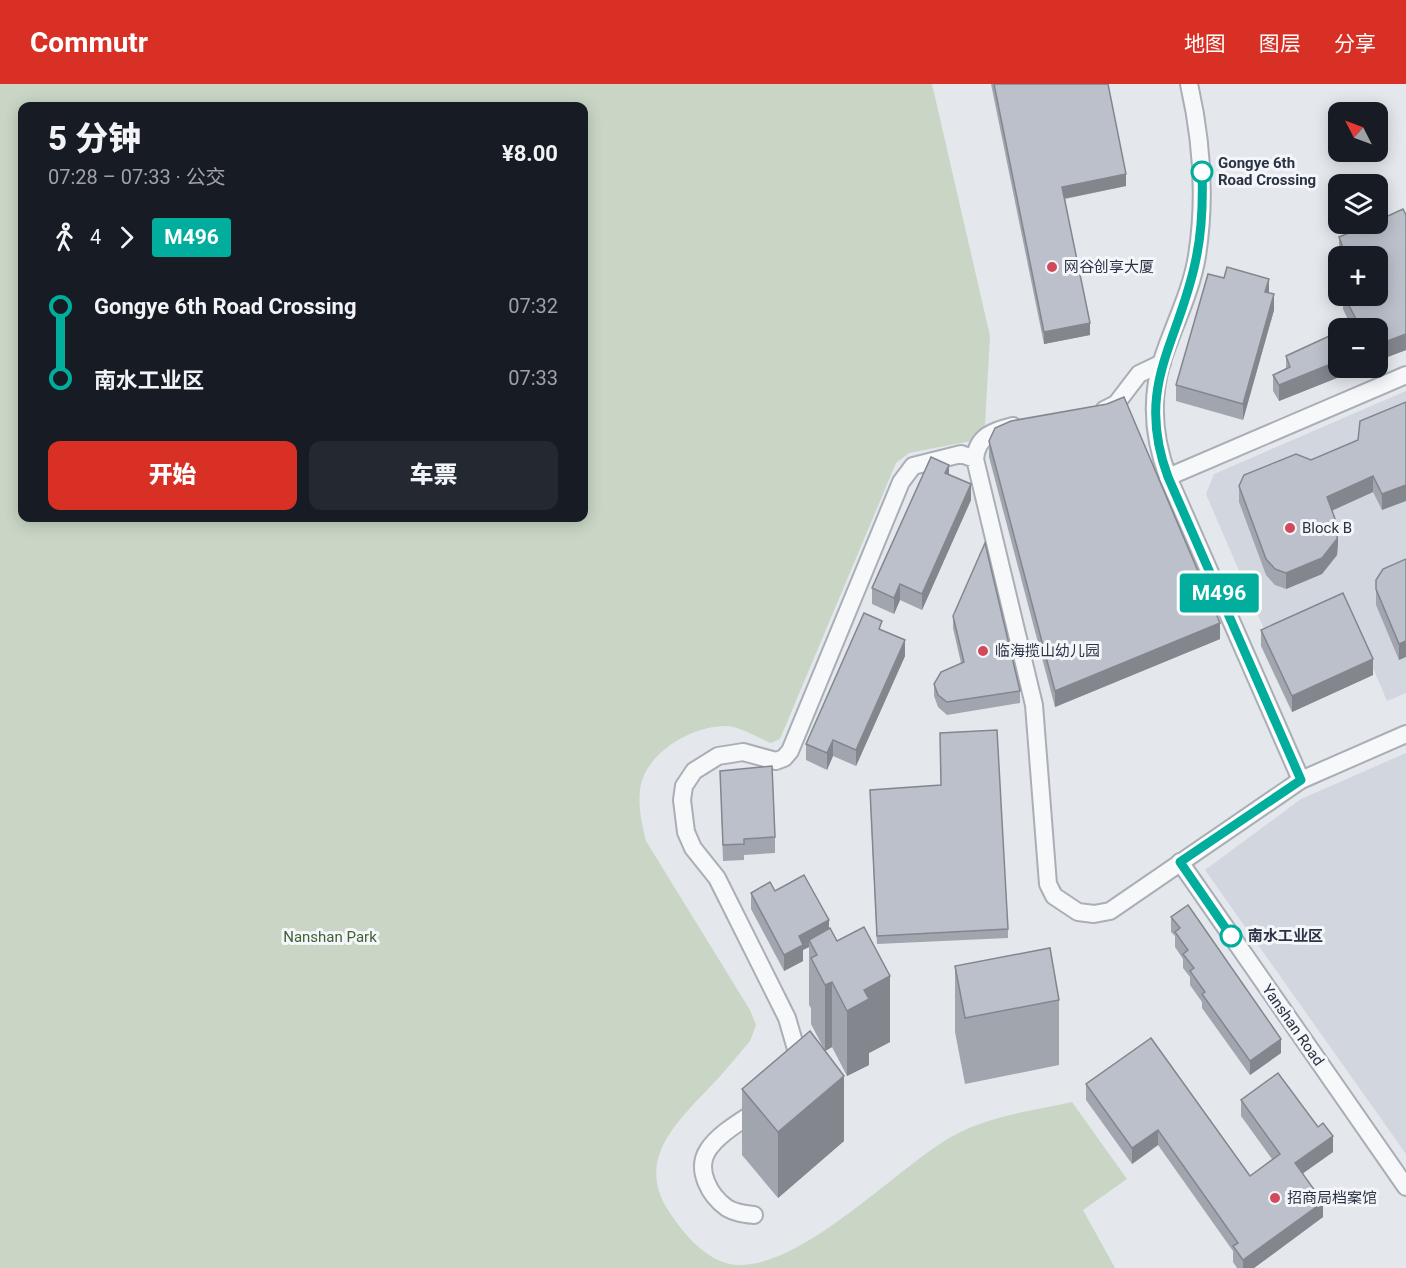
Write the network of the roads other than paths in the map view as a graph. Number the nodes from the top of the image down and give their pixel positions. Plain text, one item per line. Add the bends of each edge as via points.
1 (1188, 84) edge
2 (1162, 363) junction
3 (1406, 375) edge
4 (1084, 413) edge
5 (1031, 422) edge
6 (975, 459) junction
7 (1168, 477) junction
8 (1406, 734) edge
9 (1301, 780) junction
10 (1180, 862) junction
11 (791, 1078) edge
12 (774, 1096) edge
13 (1406, 1187) edge
14 (754, 1215) dead end

1 - 2 street via 1202,155 1201,222 1197,258
2 - 4 street via 1139,374 1116,404
2 - 7 street via 1155,430
3 - 7 street
5 - 6 street via 998,430 981,439
6 - 10 street via 1034,705 1048,884 1054,896 1078,912 1110,911
6 - 11 street via 961,454 913,466 906,474 784,758 776,761 734,752 718,756 693,771 684,786 682,814 693,848 717,878 787,1018 796,1049
7 - 9 street
8 - 9 street
9 - 10 street
10 - 13 street, Yanshan Road
12 - 14 street via 717,1140 703,1162 706,1182 717,1198 728,1208

